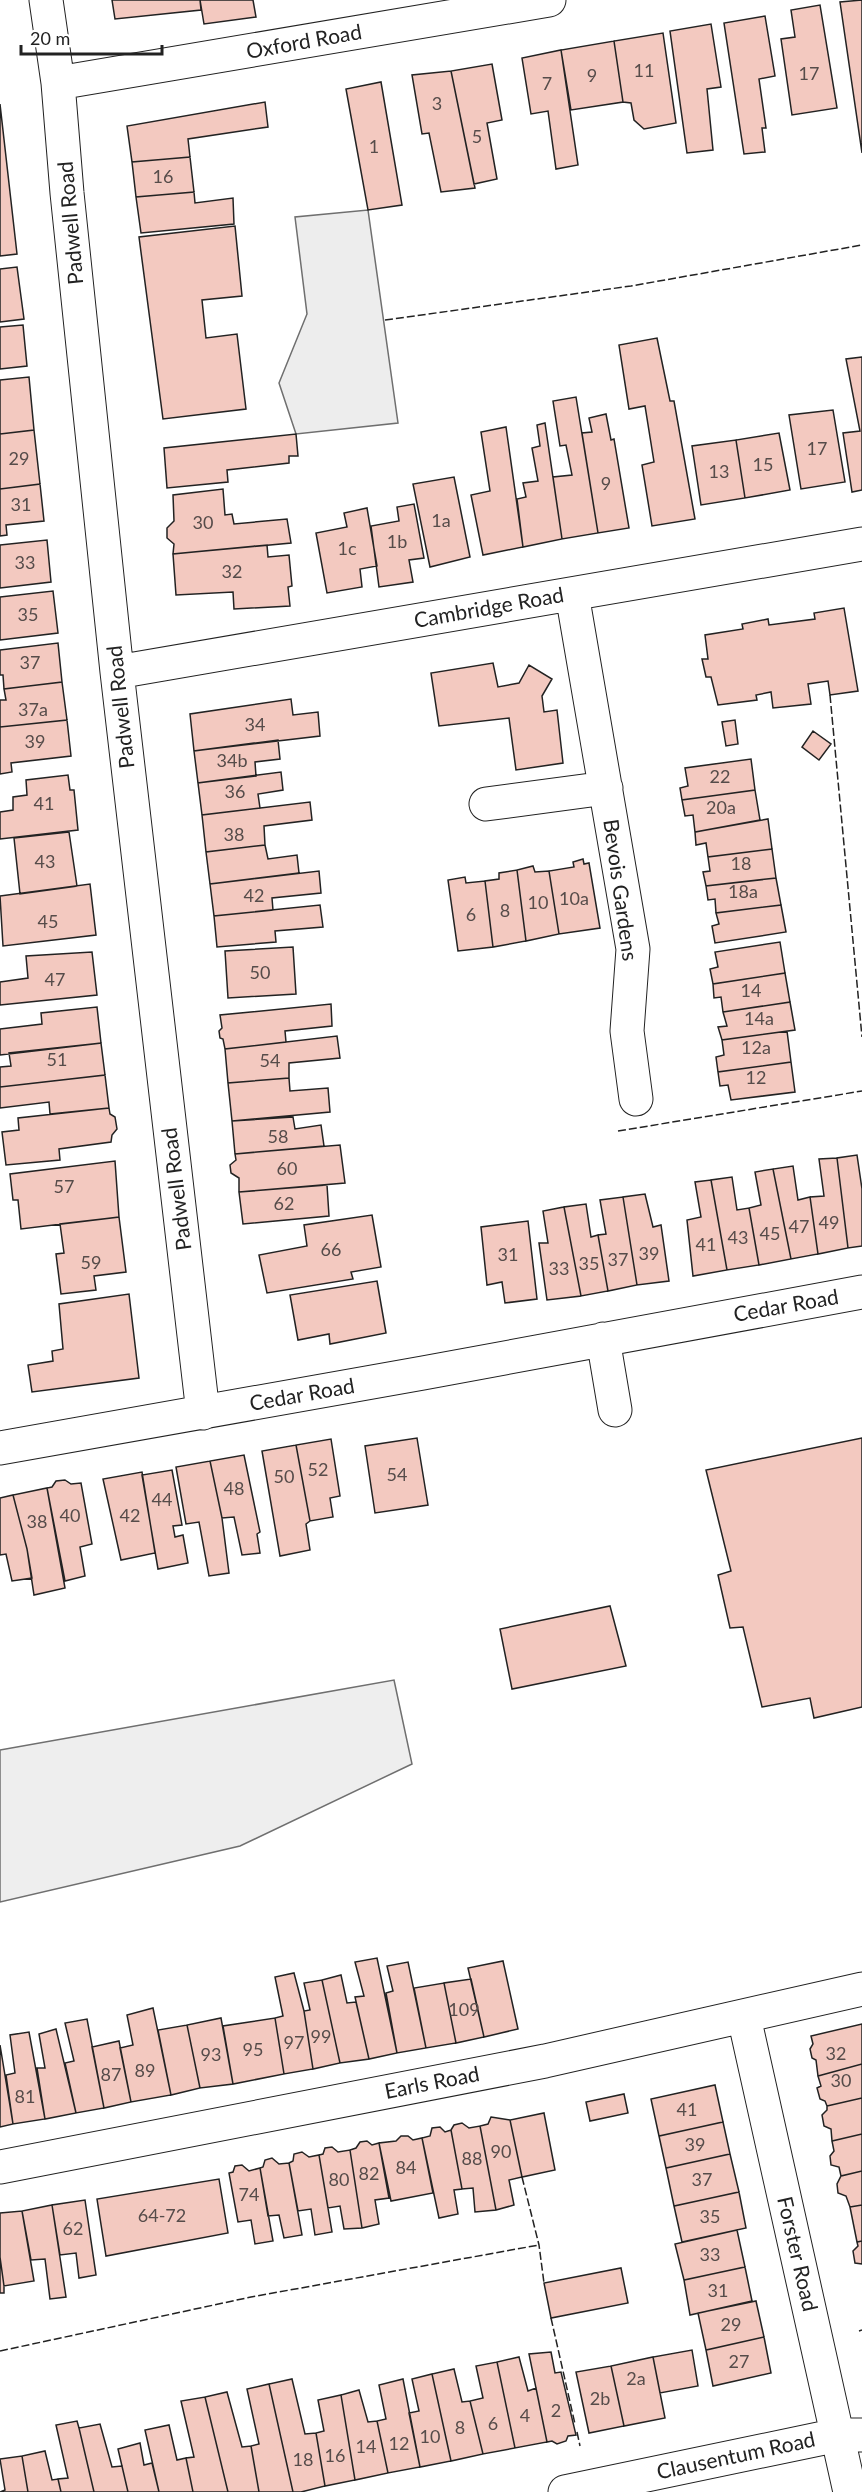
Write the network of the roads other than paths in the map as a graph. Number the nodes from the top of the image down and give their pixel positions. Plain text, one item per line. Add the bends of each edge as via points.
1 (46, 0) edge
2 (549, 0) edge
3 (58, 83) junction
4 (862, 544) edge
5 (572, 594) junction
6 (117, 672) junction
7 (606, 789) junction
8 (486, 804) dead end
9 (636, 1099) dead end
10 (862, 1293) edge
11 (603, 1339) junction
12 (615, 1410) dead end
13 (203, 1413) junction
14 (0, 1448) edge
15 (862, 1989) edge
16 (744, 2017) junction
17 (0, 2167) edge
18 (850, 2435) edge
19 (565, 2492) edge
20 (850, 2492) edge

1 - 3 street, Padwell Road
2 - 3 street, Oxford Road
3 - 6 street, Padwell Road
4 - 5 street, Cambridge Road
5 - 6 street, Cambridge Road
5 - 7 street, Bevois Gardens
6 - 13 street, Padwell Road
7 - 8 street, Bevois Gardens
7 - 9 street, Bevois Gardens via 633,949 627,1031
10 - 11 street, Cedar Road
11 - 12 street
11 - 13 street, Cedar Road
13 - 14 street, Cedar Road
15 - 16 street, Earls Road
16 - 17 street, Earls Road via 545,2061
16 - 18 street, Forster Road
18 - 19 street, Clausentum Road
18 - 20 street, Forster Road

